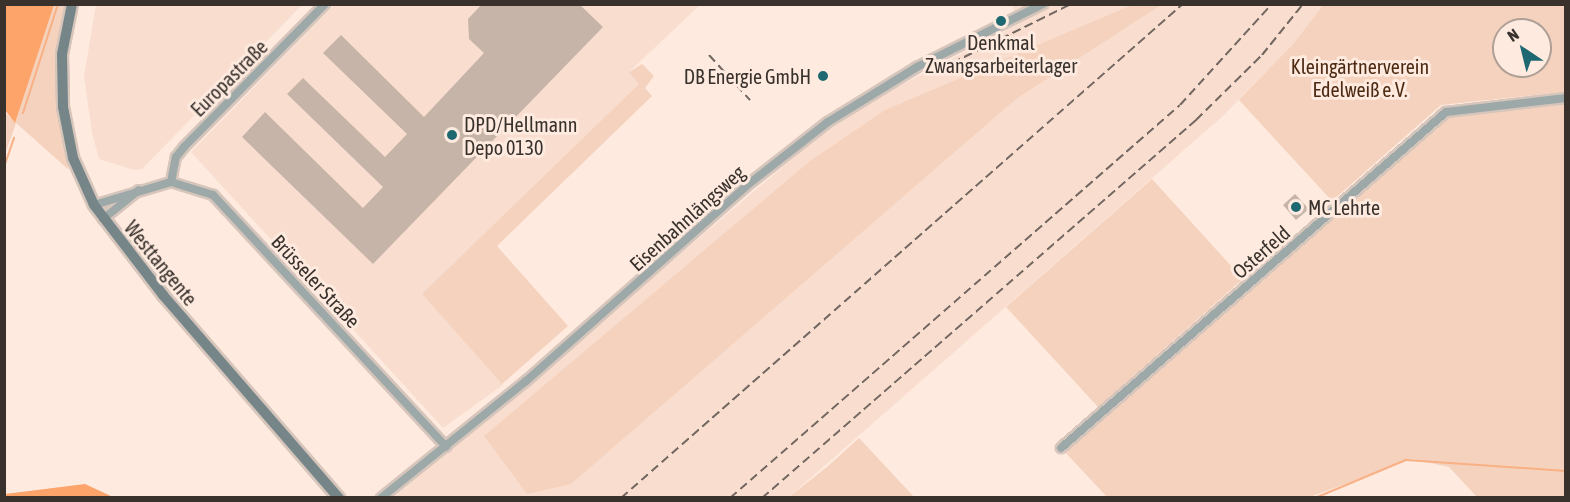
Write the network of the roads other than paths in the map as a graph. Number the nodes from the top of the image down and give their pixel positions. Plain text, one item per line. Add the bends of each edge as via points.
1 (72, 4) edge
2 (325, 4) edge
3 (1043, 4) edge
4 (1566, 98) edge
5 (171, 182) junction
6 (140, 189) junction
7 (94, 205) junction
8 (103, 219) junction
9 (447, 447) junction
10 (1060, 448) dead end
11 (339, 498) edge
12 (381, 498) edge

1 - 7 main road, Westtangente via 62,54 63,107 73,158
2 - 5 street, Europastraße via 184,147 176,157
3 - 9 street, Eisenbahnlängsweg via 916,67 828,122
4 - 10 street, Osterfeld via 1446,112
5 - 6 street, Brüsseler Straße
5 - 9 street, Brüsseler Straße via 197,187 225,206
6 - 7 street, Brüsseler Straße
6 - 8 street, Brüsseler Straße
7 - 8 main road, Westtangente
8 - 11 main road, Westtangente
9 - 12 street, Eisenbahnlängsweg

